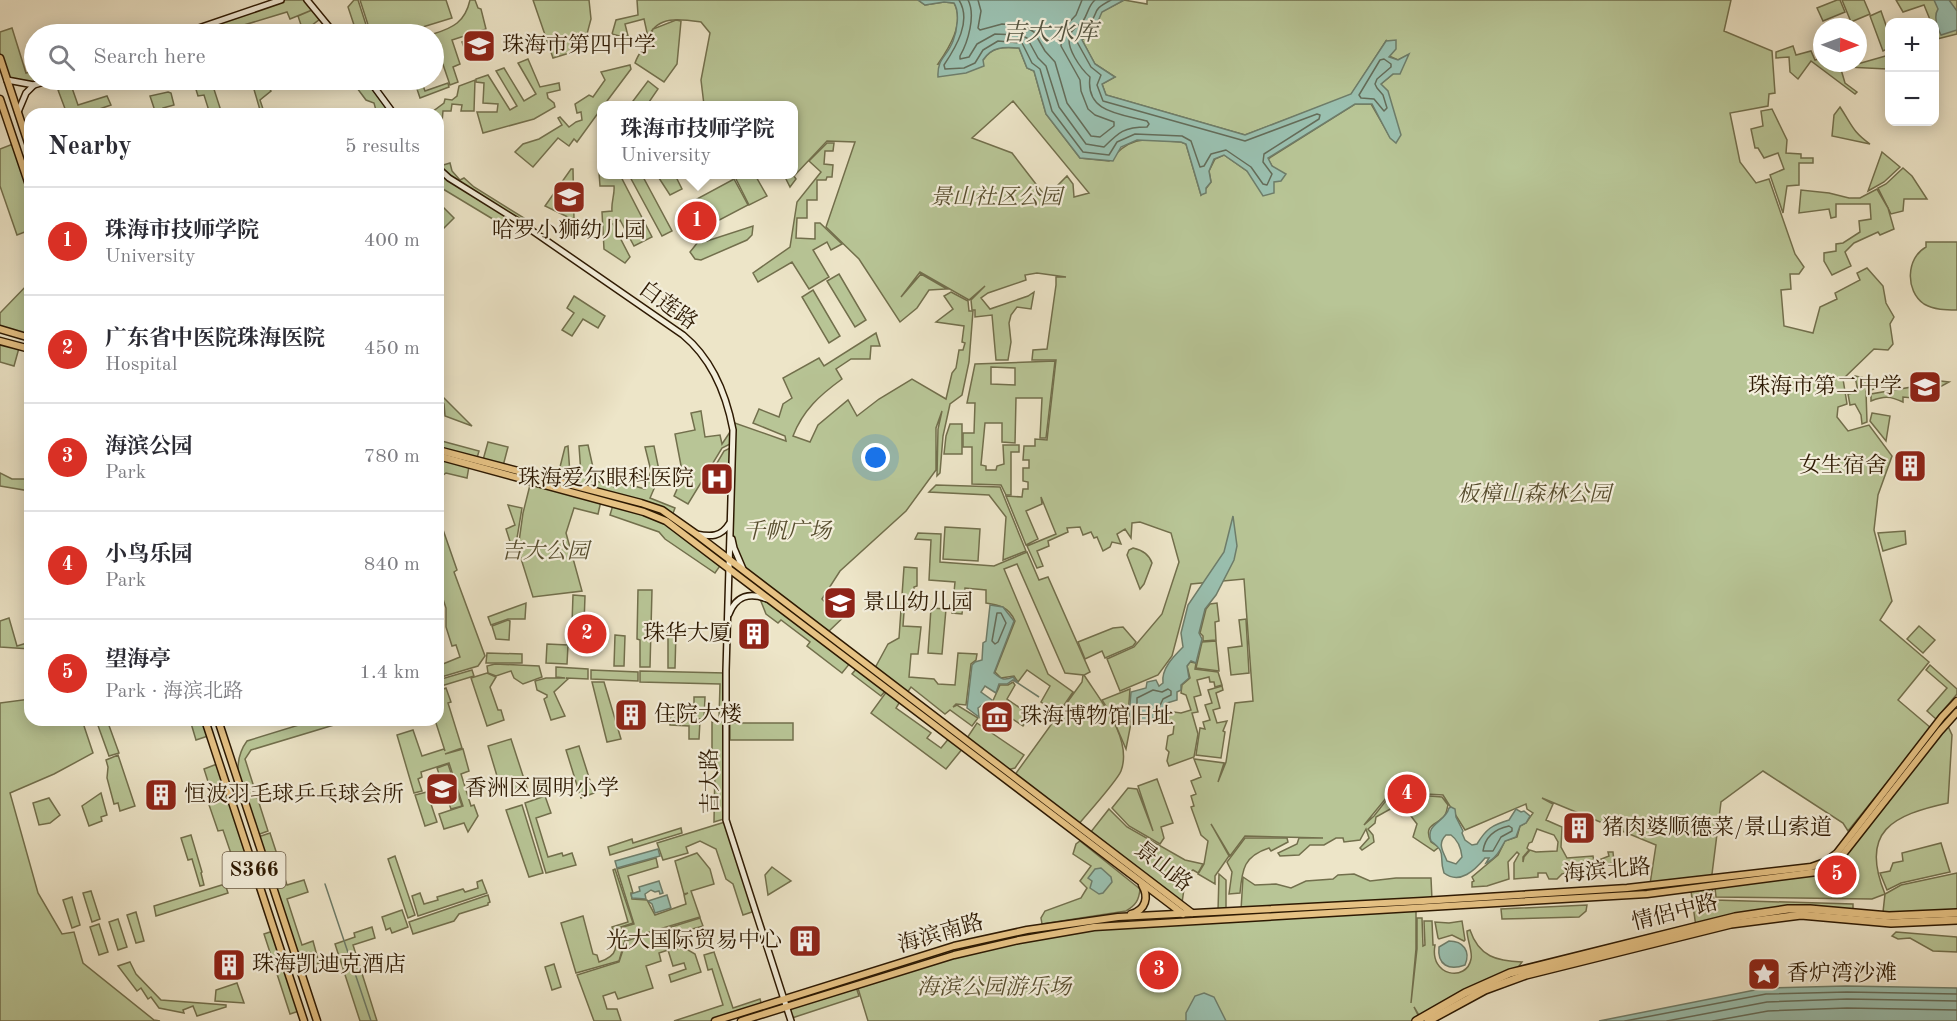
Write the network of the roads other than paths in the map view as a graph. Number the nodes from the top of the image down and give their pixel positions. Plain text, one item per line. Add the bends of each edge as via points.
1 (281, 0) edge
2 (310, 1) edge
3 (210, 24) edge
4 (327, 24) edge
5 (0, 58) edge
6 (7, 80) junction
7 (24, 83) edge
8 (29, 90) edge
9 (376, 90) edge
10 (0, 99) edge
11 (390, 108) edge
12 (18, 112) junction
13 (24, 130) edge
14 (24, 170) edge
15 (444, 174) edge
16 (0, 329) edge
17 (24, 336) edge
18 (0, 341) edge
19 (24, 347) edge
20 (444, 452) edge
21 (444, 458) edge
22 (730, 523) junction
23 (696, 534) junction
24 (729, 559) junction
25 (729, 567) junction
26 (743, 569) junction
27 (774, 602) junction
28 (727, 621) junction
29 (1957, 702) edge
30 (1957, 712) edge
31 (207, 726) edge
32 (220, 726) edge
33 (1138, 880) junction
34 (1957, 913) edge
35 (1183, 914) junction
36 (1191, 916) junction
37 (1118, 917) junction
38 (1957, 920) edge
39 (786, 1003) junction
40 (304, 1021) edge
41 (317, 1021) edge
42 (715, 1021) edge
43 (741, 1021) edge
44 (791, 1021) edge
45 (1416, 1021) edge
46 (1428, 1021) edge

1 - 3 main road
2 - 4 main road
5 - 6 main road
6 - 7 main road
6 - 12 main road
8 - 12 main road
9 - 11 main road
10 - 14 main road
12 - 13 main road
15 - 22 main road, 白莲路 via 683,335 703,355 728,403 734,430
16 - 17 main road
18 - 19 main road
20 - 23 main road, 景山路 via 641,503 662,510
21 - 25 main road, 景山路 via 644,512 666,521
22 - 23 main road via 717,535
22 - 24 main road, 白莲路
22 - 26 main road
23 - 24 main road, 景山路
24 - 25 main road, 白莲路
24 - 26 main road, 景山路
25 - 27 main road, 景山路
25 - 28 main road, 吉大路
26 - 36 main road, 景山路
27 - 28 main road via 754,595 740,598
27 - 33 main road, 景山路
28 - 39 main road, 吉大路 via 726,820
29 - 36 main road, 海滨北路 via 1837,853 1811,867 1627,888
30 - 36 main road, 海滨北路 via 1838,862 1825,871 1647,894
31 - 40 main road, S366
32 - 41 main road, S366
33 - 35 main road, 景山路
33 - 37 main road via 1147,898 1142,908
34 - 45 highway, 情侶中路 via 1889,916 1788,909 1735,917 1510,973
35 - 36 main road, 景山路
35 - 37 main road, 海滨南路
36 - 39 main road, 海滨南路 via 1019,940
37 - 39 main road, 海滨南路 via 1027,930 954,946
38 - 46 highway, 情侶中路 via 1890,923 1801,915 1731,924 1526,975 1485,990
39 - 42 main road, 海滨南路
39 - 43 main road, 海滨南路
39 - 44 main road, 吉大路

